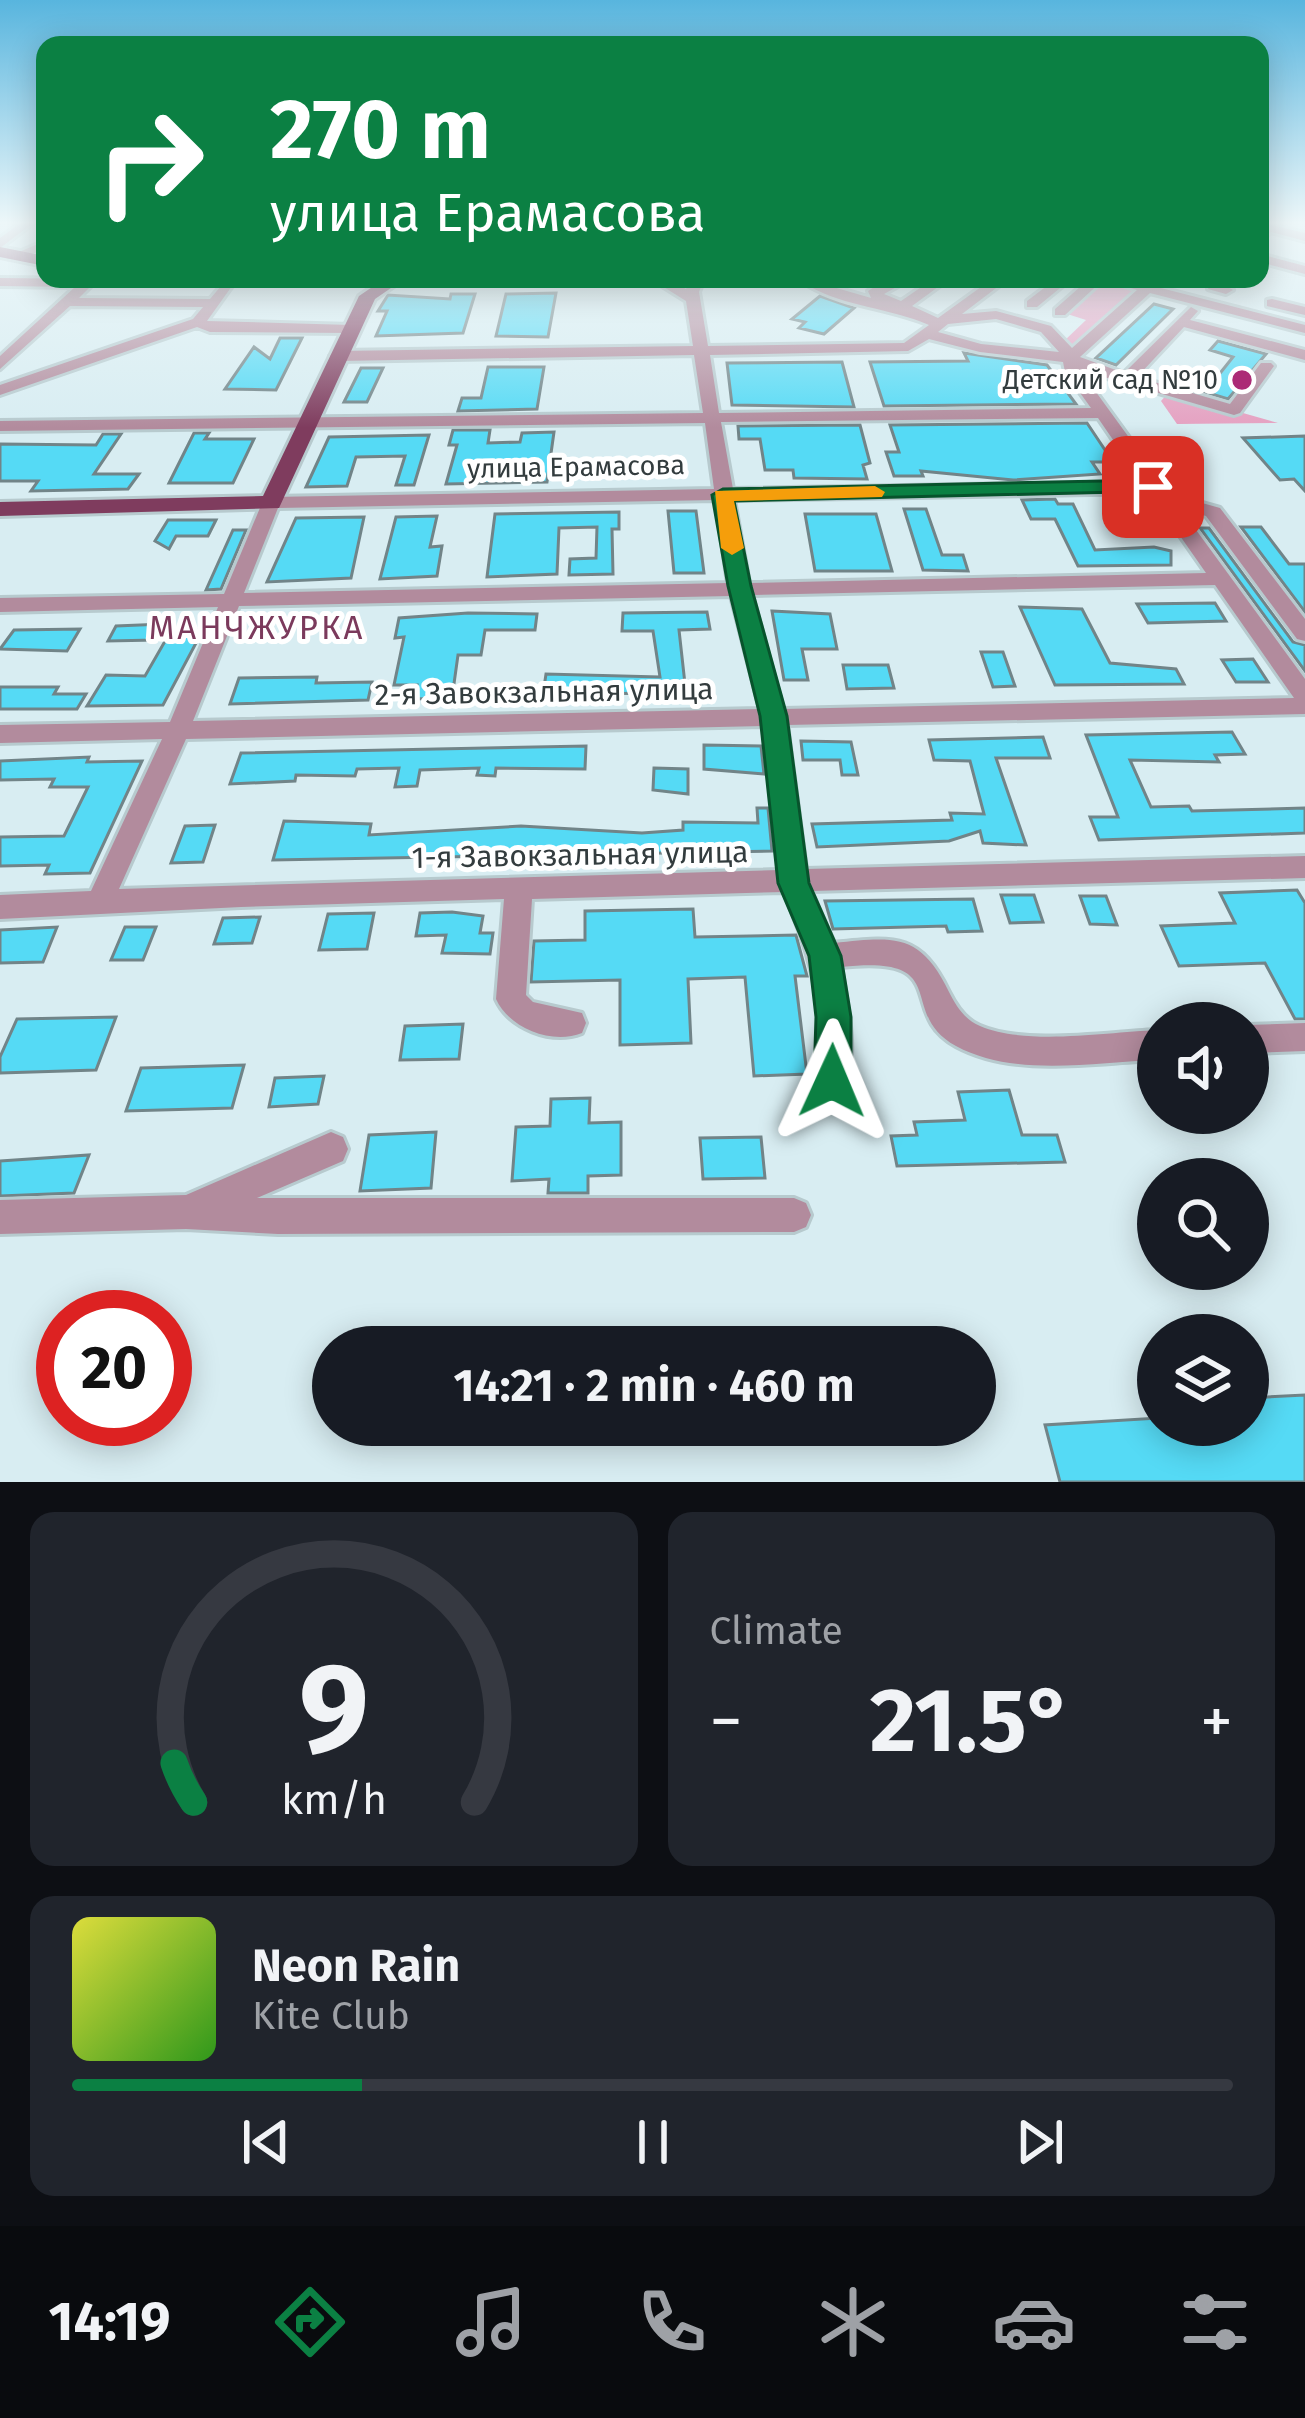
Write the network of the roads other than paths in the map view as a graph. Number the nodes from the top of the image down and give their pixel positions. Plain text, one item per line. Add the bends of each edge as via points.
1 (79, 290) edge
2 (224, 290) edge
3 (368, 290) edge
4 (695, 290) edge
5 (830, 290) edge
6 (880, 290) edge
7 (930, 290) edge
8 (986, 290) edge
9 (1049, 290) edge
10 (1080, 290) edge
11 (1145, 290) edge
12 (1168, 290) edge
13 (66, 302) junction
14 (1200, 302) junction
15 (213, 303) junction
16 (1272, 303) dead end
17 (1032, 304) dead end
18 (1305, 311) edge
19 (906, 312) junction
20 (1060, 312) dead end
21 (198, 322) junction
22 (1180, 322) junction
23 (939, 326) junction
24 (350, 329) junction
25 (1305, 329) edge
26 (700, 351) junction
27 (1305, 355) edge
28 (338, 356) junction
29 (1070, 358) junction
30 (0, 364) edge
31 (1265, 366) dead end
32 (1127, 379) junction
33 (0, 390) edge
34 (0, 405) edge
35 (1102, 413) junction
36 (709, 418) junction
37 (307, 421) junction
38 (42, 425) junction
39 (0, 426) edge
40 (1156, 491) junction
41 (723, 495) junction
42 (271, 503) junction
43 (0, 509) edge
44 (1214, 512) junction
45 (1244, 520) dead end
46 (1219, 578) junction
47 (739, 586) junction
48 (232, 599) junction
49 (0, 605) edge
50 (1305, 634) edge
51 (1305, 696) edge
52 (1305, 706) edge
53 (774, 716) junction
54 (178, 730) junction
55 (0, 734) edge
56 (1305, 867) edge
57 (794, 883) junction
58 (519, 889) junction
59 (98, 903) junction
60 (0, 907) edge
61 (825, 956) junction
62 (572, 1023) dead end
63 (1305, 1037) edge
64 (1269, 1038) edge
65 (1137, 1045) edge
66 (832, 1081) dead end
67 (332, 1149) dead end
68 (186, 1212) junction
69 (794, 1215) dead end
70 (0, 1217) edge

1 - 13 street
2 - 15 street
3 - 24 main road
4 - 26 street
5 - 19 street
6 - 19 street via 873,294
7 - 19 street
8 - 23 street
9 - 17 street
10 - 20 street
11 - 29 street
12 - 14 street
13 - 15 street
13 - 30 street
14 - 22 street
14 - 25 street
15 - 21 street
16 - 18 street
19 - 23 street
21 - 24 street
21 - 33 street
22 - 27 street
22 - 32 street
23 - 26 street via 908,346
23 - 29 street via 980,348
23 - 29 street via 996,315 1046,329
24 - 28 main road
26 - 28 street
26 - 36 street
28 - 37 main road
29 - 32 street
29 - 35 street
31 - 32 street via 1234,410
34 - 38 street
35 - 36 street
35 - 40 street
36 - 37 street
36 - 41 street
37 - 38 street
37 - 42 main road
38 - 39 street
40 - 41 street, улица Ерамасова
40 - 44 street, улица Ерамасова
40 - 46 street
41 - 42 street, улица Ерамасова
41 - 47 street
42 - 43 main road, улица Ерамасова
42 - 48 street
44 - 45 street, улица Ерамасова
44 - 50 street
46 - 47 street
46 - 51 street
47 - 48 street
47 - 53 street
48 - 49 street
48 - 54 street
52 - 53 street, 2-я Завокзальная улица
53 - 54 street, 2-я Завокзальная улица
53 - 57 street
54 - 55 street, 2-я Завокзальная улица
54 - 59 street
56 - 57 street, 1-я Завокзальная улица
57 - 58 street, 1-я Завокзальная улица
57 - 61 street
58 - 59 street, 1-я Завокзальная улица
58 - 62 street via 511,999 525,1016
59 - 60 street, 1-я Завокзальная улица
61 - 65 street via 912,956 952,1024 979,1040
61 - 66 street
63 - 64 street
67 - 68 street
68 - 69 street
68 - 70 street

